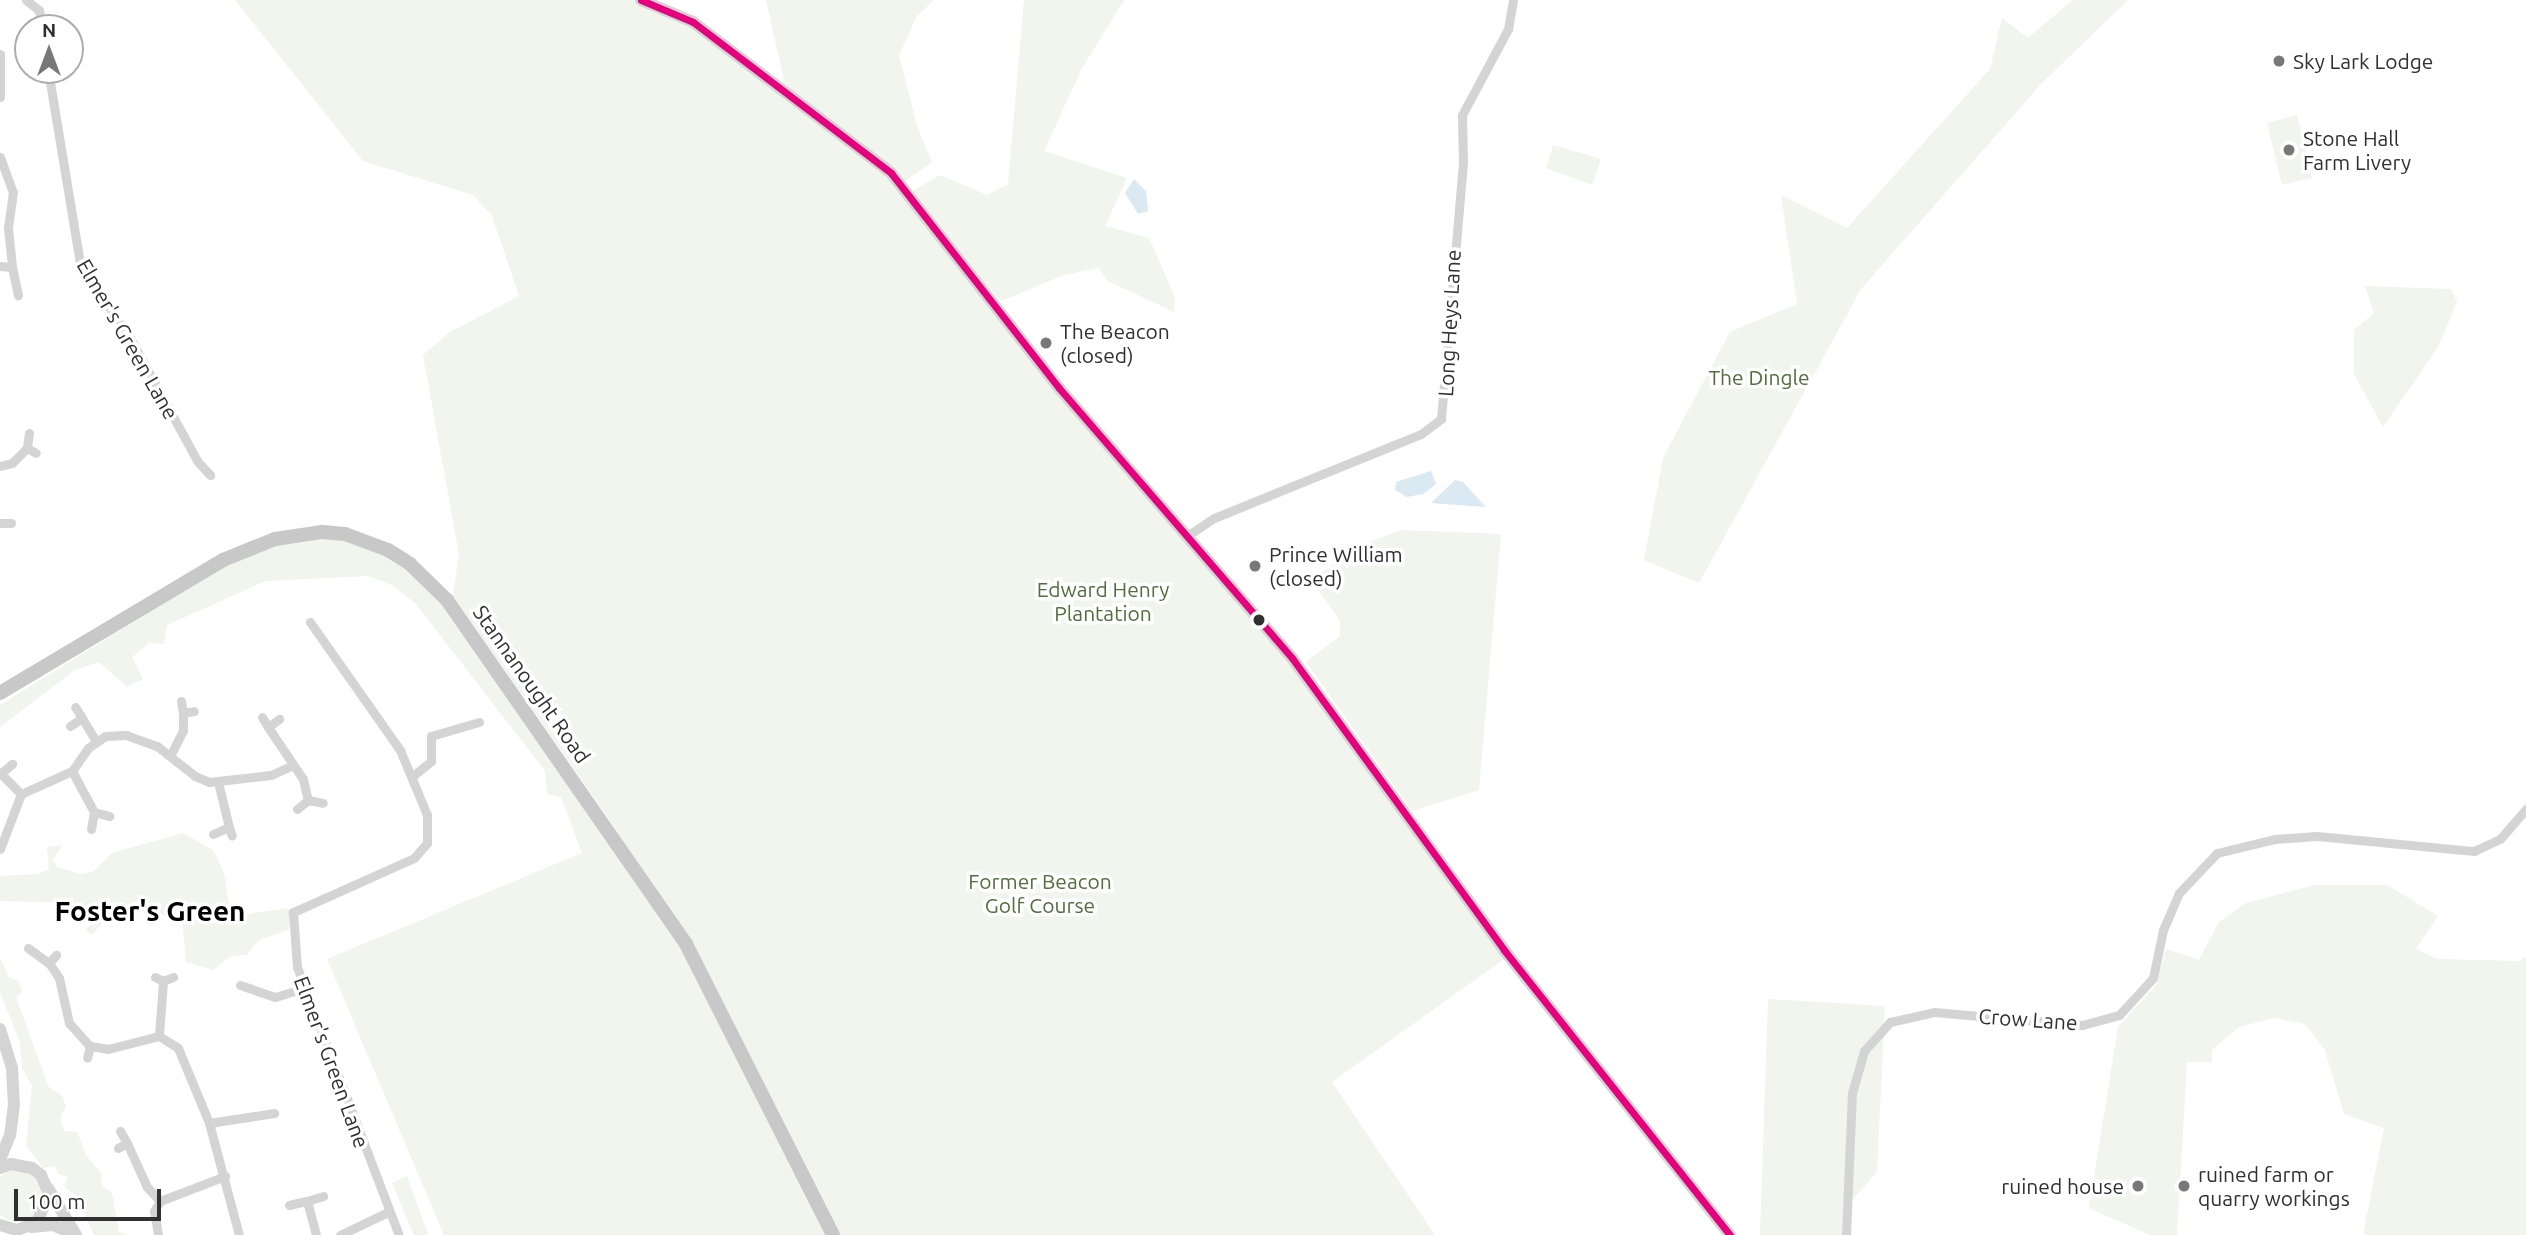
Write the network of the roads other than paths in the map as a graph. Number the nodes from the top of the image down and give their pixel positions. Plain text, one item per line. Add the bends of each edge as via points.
1 (26, 0) edge
2 (641, 0) edge
3 (1513, 0) edge
4 (40, 14) edge
5 (0, 54) edge
6 (50, 84) edge
7 (0, 97) edge
8 (0, 157) edge
9 (0, 266) edge
10 (12, 267) junction
11 (18, 295) dead end
12 (29, 433) dead end
13 (0, 466) edge
14 (210, 475) dead end
15 (0, 523) edge
16 (11, 523) dead end
17 (1186, 536) junction
18 (310, 622) dead end
19 (0, 693) edge
20 (181, 701) dead end
21 (75, 707) dead end
22 (194, 711) dead end
23 (183, 713) junction
24 (262, 716) dead end
25 (82, 718) junction
26 (279, 719) dead end
27 (479, 722) dead end
28 (70, 726) dead end
29 (268, 727) junction
30 (95, 740) junction
31 (171, 754) junction
32 (12, 764) dead end
33 (293, 765) junction
34 (72, 771) junction
35 (1, 774) edge
36 (414, 775) junction
37 (218, 782) junction
38 (21, 794) junction
39 (309, 800) junction
40 (323, 803) dead end
41 (2526, 809) edge
42 (297, 810) dead end
43 (94, 812) junction
44 (109, 816) dead end
45 (91, 829) dead end
46 (213, 834) dead end
47 (0, 849) edge
48 (27, 948) dead end
49 (56, 955) dead end
50 (49, 963) junction
51 (164, 979) dead end
52 (240, 985) dead end
53 (304, 988) junction
54 (0, 1029) edge
55 (159, 1036) junction
56 (90, 1046) junction
57 (87, 1058) dead end
58 (274, 1113) dead end
59 (209, 1123) junction
60 (120, 1131) dead end
61 (10, 1135) junction
62 (127, 1143) junction
63 (118, 1149) dead end
64 (0, 1160) edge
65 (22, 1164) junction
66 (0, 1168) edge
67 (225, 1176) junction
68 (47, 1185) junction
69 (323, 1196) dead end
70 (160, 1201) junction
71 (307, 1201) junction
72 (289, 1205) dead end
73 (388, 1212) junction
74 (2, 1227) edge
75 (27, 1227) junction
76 (158, 1235) edge
77 (239, 1235) edge
78 (316, 1235) edge
79 (340, 1235) edge
80 (399, 1235) edge
81 (833, 1235) edge
82 (1730, 1235) edge
83 (1846, 1235) edge

1 - 4 street
2 - 17 street via 693,22 891,173 1059,388
3 - 17 street, Long Heys Lane via 1508,29 1462,116 1463,163 1441,419 1421,434 1214,518
5 - 7 street
6 - 14 street, Elmer's Green Lane via 80,264 130,338 198,462
8 - 10 street via 13,192 8,228
9 - 10 street
10 - 11 street
12 - 13 street via 32,450
15 - 16 street
17 - 82 street via 1292,658 1508,956
18 - 36 street, Elmer's Green Lane
19 - 81 main road, Stannanought Road via 223,560 275,539 322,532 345,534 410,564 447,600 686,944
20 - 23 street
21 - 25 street
22 - 23 street
23 - 31 street via 183,730
24 - 29 street
25 - 28 street
25 - 30 street
26 - 29 street
27 - 36 street via 431,736 431,761
29 - 33 street
30 - 31 street via 126,736
30 - 34 street
31 - 37 street via 195,776
32 - 35 street
33 - 37 street via 271,775
33 - 39 street
34 - 38 street
34 - 43 street
35 - 38 street
36 - 53 street, Elmer's Green Lane via 427,815 423,849 414,858 293,912 297,967
37 - 46 street via 231,831
38 - 47 street
39 - 40 street
39 - 42 street
41 - 83 street, Crow Lane via 2500,839 2474,851 2316,836 2275,839 2217,853 2179,893 2163,930 2153,978 2119,1015 2082,1025 1934,1012 1890,1021 1864,1051 1852,1093
43 - 44 street
43 - 45 street
48 - 50 street
49 - 50 street
50 - 56 street via 59,978 69,1023
51 - 55 street
52 - 53 street via 275,997
53 - 73 street, Elmer's Green Lane
54 - 61 street via 13,1078
55 - 56 street via 108,1049
55 - 59 street via 178,1048
56 - 57 street
58 - 59 street
59 - 67 street
60 - 62 street
61 - 64 street
61 - 65 street
62 - 63 street
62 - 70 street via 147,1187
65 - 66 street
65 - 68 street via 41,1175
67 - 70 street
67 - 77 street
68 - 75 street via 44,1214
68 - 75 street via 76,1235 54,1225
69 - 71 street
70 - 76 street via 154,1211
71 - 72 street
71 - 78 street
73 - 79 street
73 - 80 street, Elmer's Green Lane
74 - 75 street

